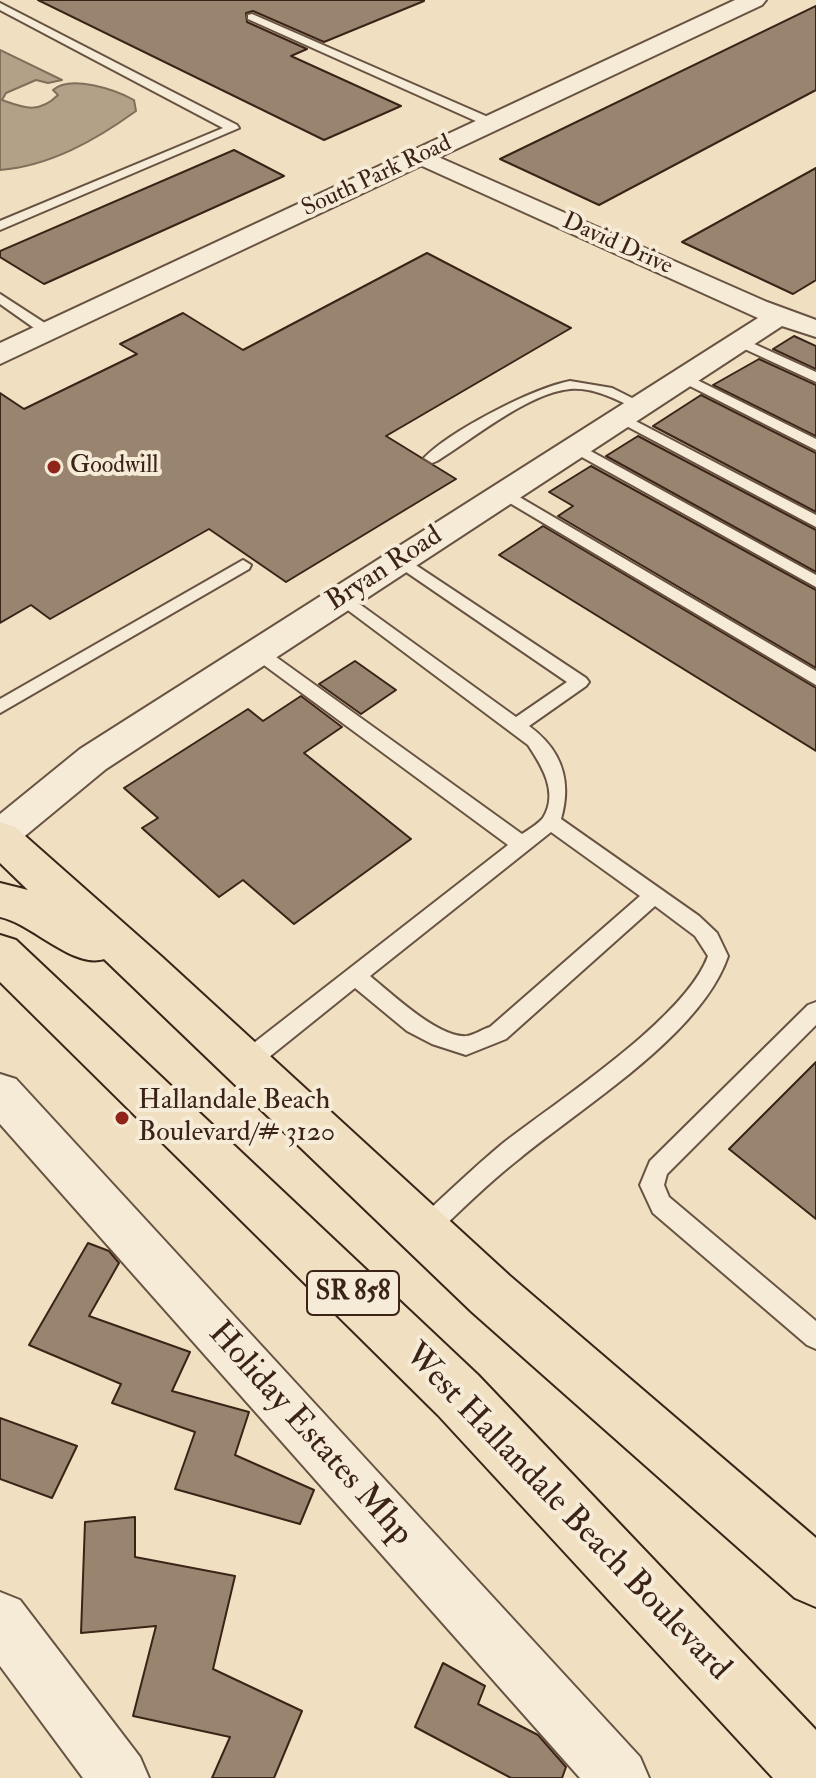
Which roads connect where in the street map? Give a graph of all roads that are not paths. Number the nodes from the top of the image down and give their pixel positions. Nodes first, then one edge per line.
1 (754, 0) edge
2 (0, 6) edge
3 (252, 17) dead end
4 (491, 123) junction
5 (420, 156) junction
6 (0, 226) edge
7 (0, 298) edge
8 (779, 316) junction
9 (816, 329) edge
10 (49, 332) junction
11 (741, 342) junction
12 (0, 355) edge
13 (685, 378) junction
14 (816, 378) edge
15 (631, 412) junction
16 (816, 445) edge
17 (576, 448) junction
18 (432, 458) dead end
19 (504, 493) junction
20 (816, 522) edge
21 (399, 559) junction
22 (243, 565) dead end
23 (816, 582) edge
24 (341, 599) junction
25 (259, 653) junction
26 (816, 679) edge
27 (0, 707) edge
28 (518, 725) junction
29 (551, 822) junction
30 (0, 836) edge
31 (522, 845) junction
32 (654, 895) junction
33 (0, 900) edge
34 (0, 953) edge
35 (146, 970) junction
36 (356, 977) junction
37 (816, 1011) edge
38 (245, 1063) junction
39 (0, 1093) edge
40 (424, 1230) junction
41 (816, 1337) edge
42 (816, 1577) edge
43 (0, 1620) edge
44 (816, 1777) edge
45 (119, 1778) edge
46 (619, 1778) edge

1 - 4 street, South Park Road
2 - 6 lane
3 - 4 lane
4 - 5 street, South Park Road
5 - 8 street, David Drive
5 - 10 street, South Park Road
7 - 10 lane
8 - 9 street, David Drive
8 - 11 street, Bryan Road
10 - 12 street, South Park Road
11 - 13 street, Bryan Road
11 - 14 lane
13 - 15 street, Bryan Road
13 - 16 lane
15 - 17 street, Bryan Road
15 - 18 lane
15 - 20 lane
17 - 19 street, Bryan Road
17 - 23 lane
19 - 21 street, Bryan Road
19 - 26 lane
21 - 24 street, Bryan Road
21 - 28 lane
22 - 27 lane
24 - 25 street, Bryan Road
24 - 28 lane
25 - 30 street, Bryan Road
25 - 31 lane
28 - 29 lane
29 - 31 lane
29 - 32 lane
30 - 35 main road
31 - 36 lane
32 - 36 lane
32 - 40 lane
33 - 35 main road
34 - 44 main road, West Hallandale Beach Boulevard / SR 858
35 - 38 main road
36 - 38 lane
37 - 41 lane
38 - 40 main road
39 - 46 street, Holiday Estates Mhp
40 - 42 main road
43 - 45 street

